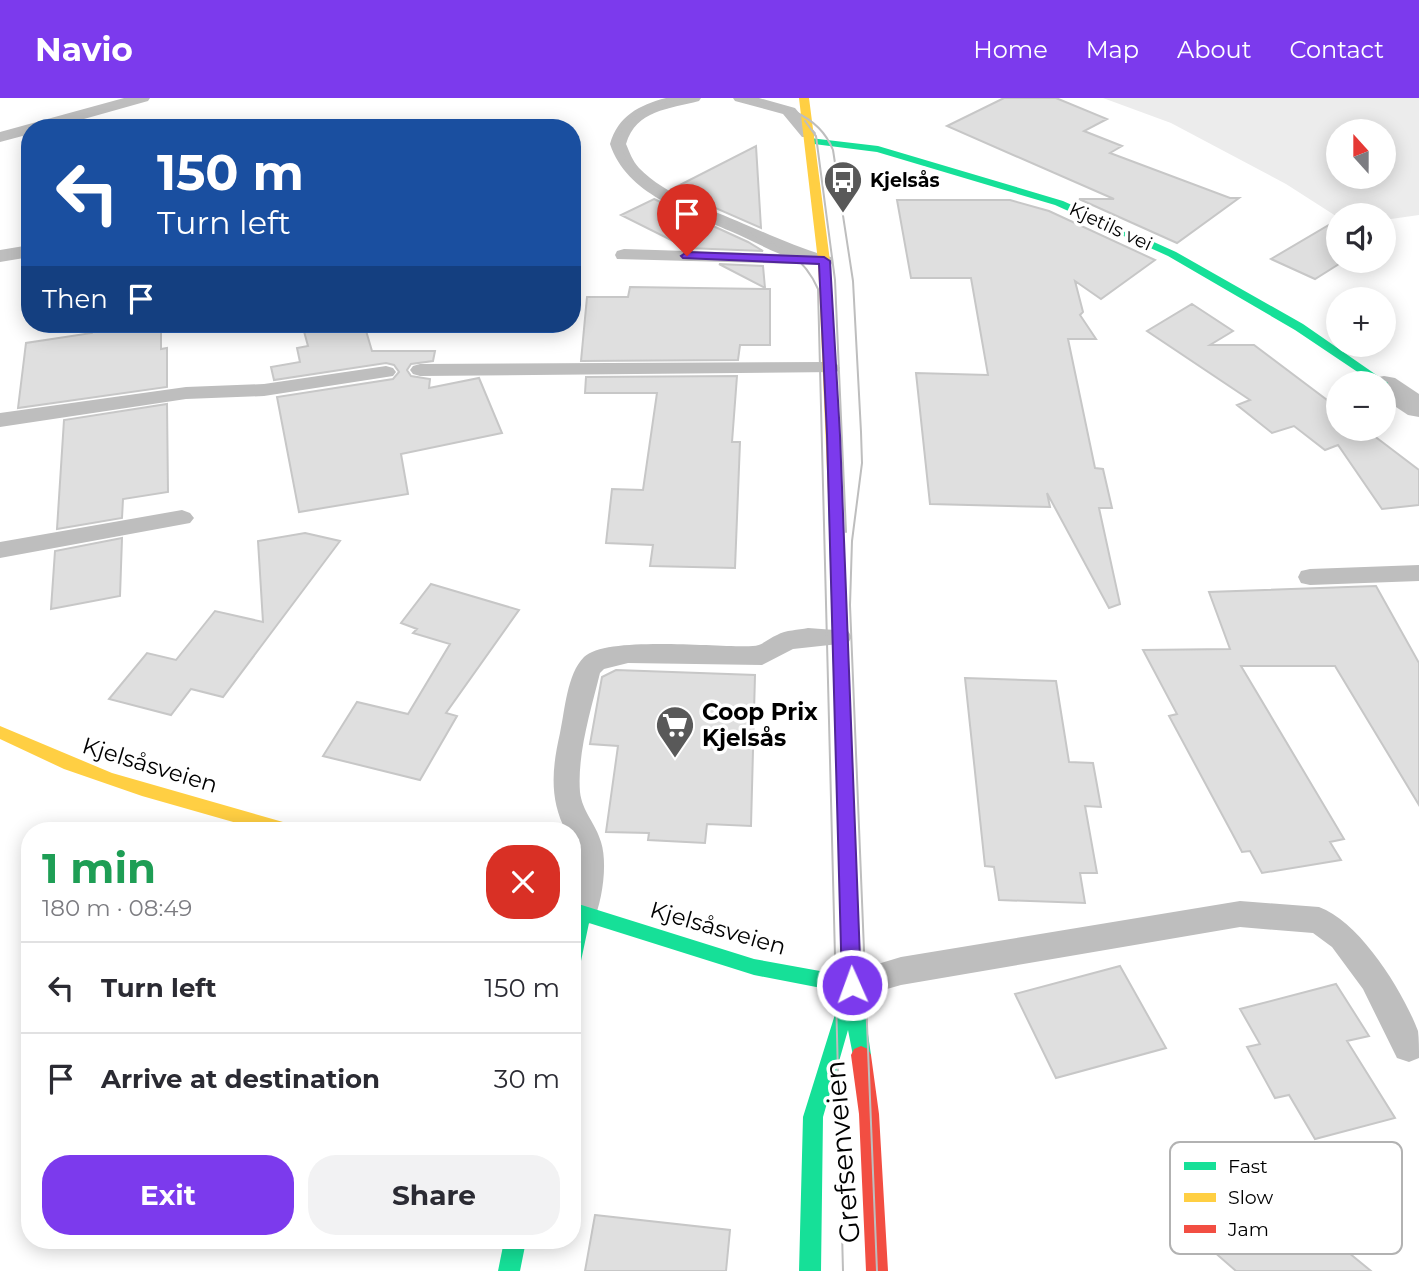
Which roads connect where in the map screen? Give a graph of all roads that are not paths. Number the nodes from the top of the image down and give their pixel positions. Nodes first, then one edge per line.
1 (142, 98) edge
2 (693, 98) edge
3 (741, 98) edge
4 (804, 98) edge
5 (66, 119) edge
6 (21, 131) edge
7 (0, 137) edge
8 (809, 137) junction
9 (21, 252) edge
10 (0, 256) edge
11 (624, 256) dead end
12 (824, 261) junction
13 (830, 368) junction
14 (420, 370) dead end
15 (1364, 371) edge
16 (386, 372) dead end
17 (1396, 393) edge
18 (1419, 408) edge
19 (0, 420) edge
20 (182, 519) dead end
21 (0, 550) edge
22 (1419, 573) edge
23 (1310, 577) dead end
24 (839, 637) junction
25 (0, 732) edge
26 (259, 822) edge
27 (576, 822) edge
28 (581, 831) edge
29 (581, 896) edge
30 (581, 913) edge
31 (852, 985) junction
32 (1409, 1046) dead end
33 (513, 1249) edge
34 (509, 1271) edge
35 (810, 1271) edge
36 (877, 1271) edge

1 - 5 lane
2 - 12 lane
3 - 8 lane
4 - 8 street
6 - 7 lane
8 - 12 street
8 - 15 street, Kjetils vei
9 - 10 lane
11 - 12 lane
12 - 13 street
13 - 14 lane
13 - 24 street
16 - 19 lane
17 - 18 street, Kjetils vei
20 - 21 lane
22 - 23 lane
24 - 27 lane
24 - 31 street
25 - 26 street, Kjelsåsveien
28 - 29 lane
30 - 31 street, Kjelsåsveien
31 - 32 lane
31 - 35 street, Grefsenveien
31 - 36 street, Grefsenveien
33 - 34 street

